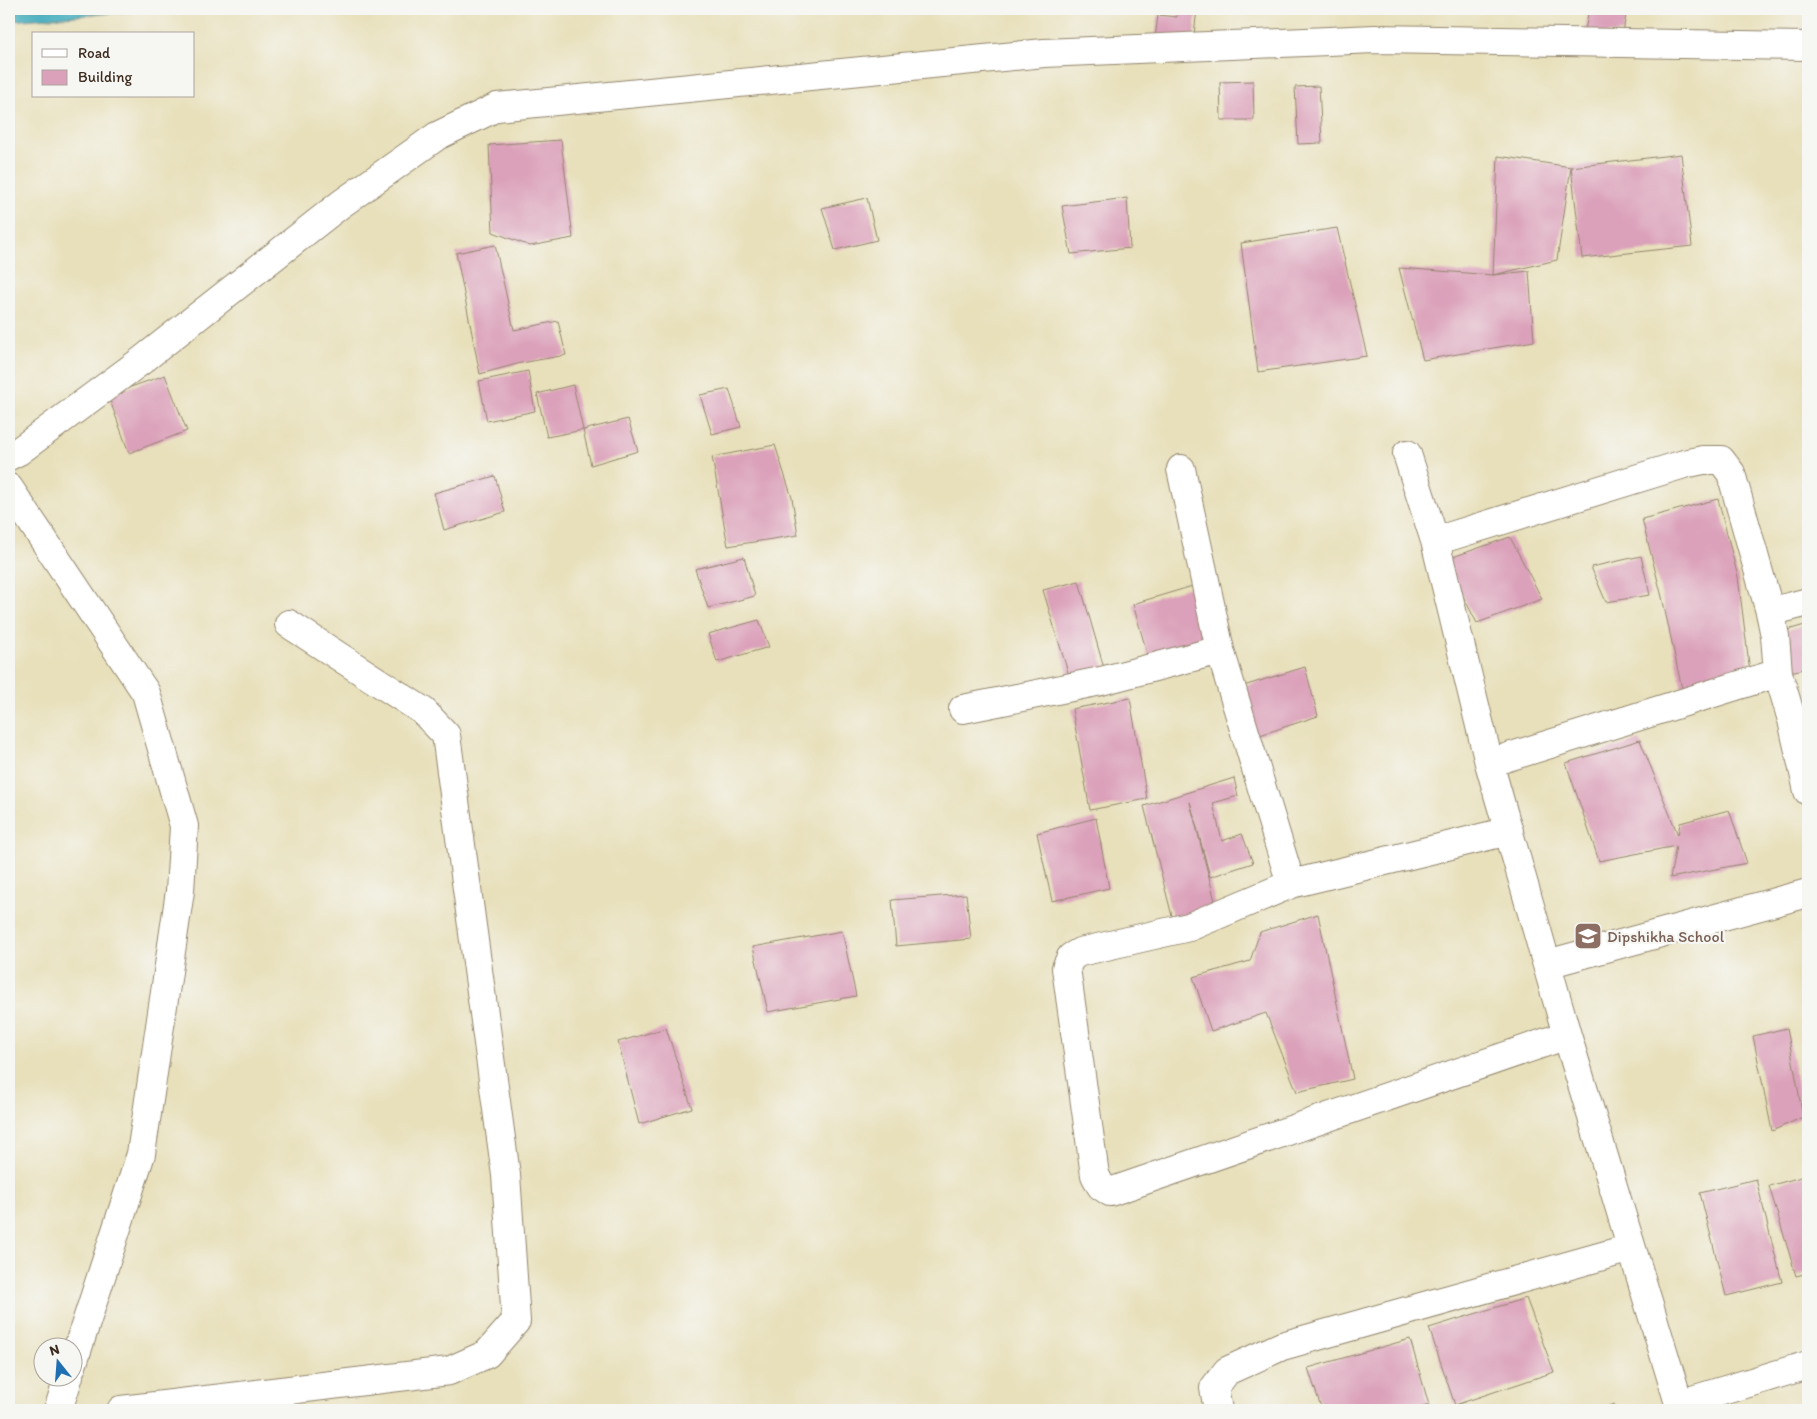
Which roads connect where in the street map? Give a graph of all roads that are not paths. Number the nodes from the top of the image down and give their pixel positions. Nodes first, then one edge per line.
1 (1808, 46) edge
2 (1408, 454) dead end
3 (9, 456) edge
4 (1181, 469) dead end
5 (9, 488) edge
6 (1435, 541) junction
7 (1808, 602) edge
8 (1770, 612) junction
9 (289, 624) dead end
10 (1220, 650) junction
11 (1778, 673) junction
12 (964, 708) dead end
13 (1490, 762) junction
14 (1808, 791) edge
15 (1510, 831) junction
16 (1291, 884) junction
17 (1808, 893) edge
18 (1547, 964) junction
19 (1567, 1035) junction
20 (1631, 1248) junction
21 (82, 1336) edge
22 (1808, 1366) edge
23 (66, 1386) edge
24 (1680, 1407) edge
25 (58, 1410) edge
26 (121, 1410) edge
27 (1218, 1410) edge

1 - 3 street
2 - 6 street
4 - 10 street
5 - 21 street
6 - 8 street
6 - 13 street
7 - 8 street
8 - 11 street
9 - 26 street
10 - 12 street
10 - 16 street
11 - 13 street
11 - 14 street
13 - 15 street
15 - 16 street
15 - 18 street
16 - 19 street
17 - 18 street
18 - 19 street
19 - 20 street
20 - 24 street
20 - 27 street
22 - 24 street
23 - 25 street

